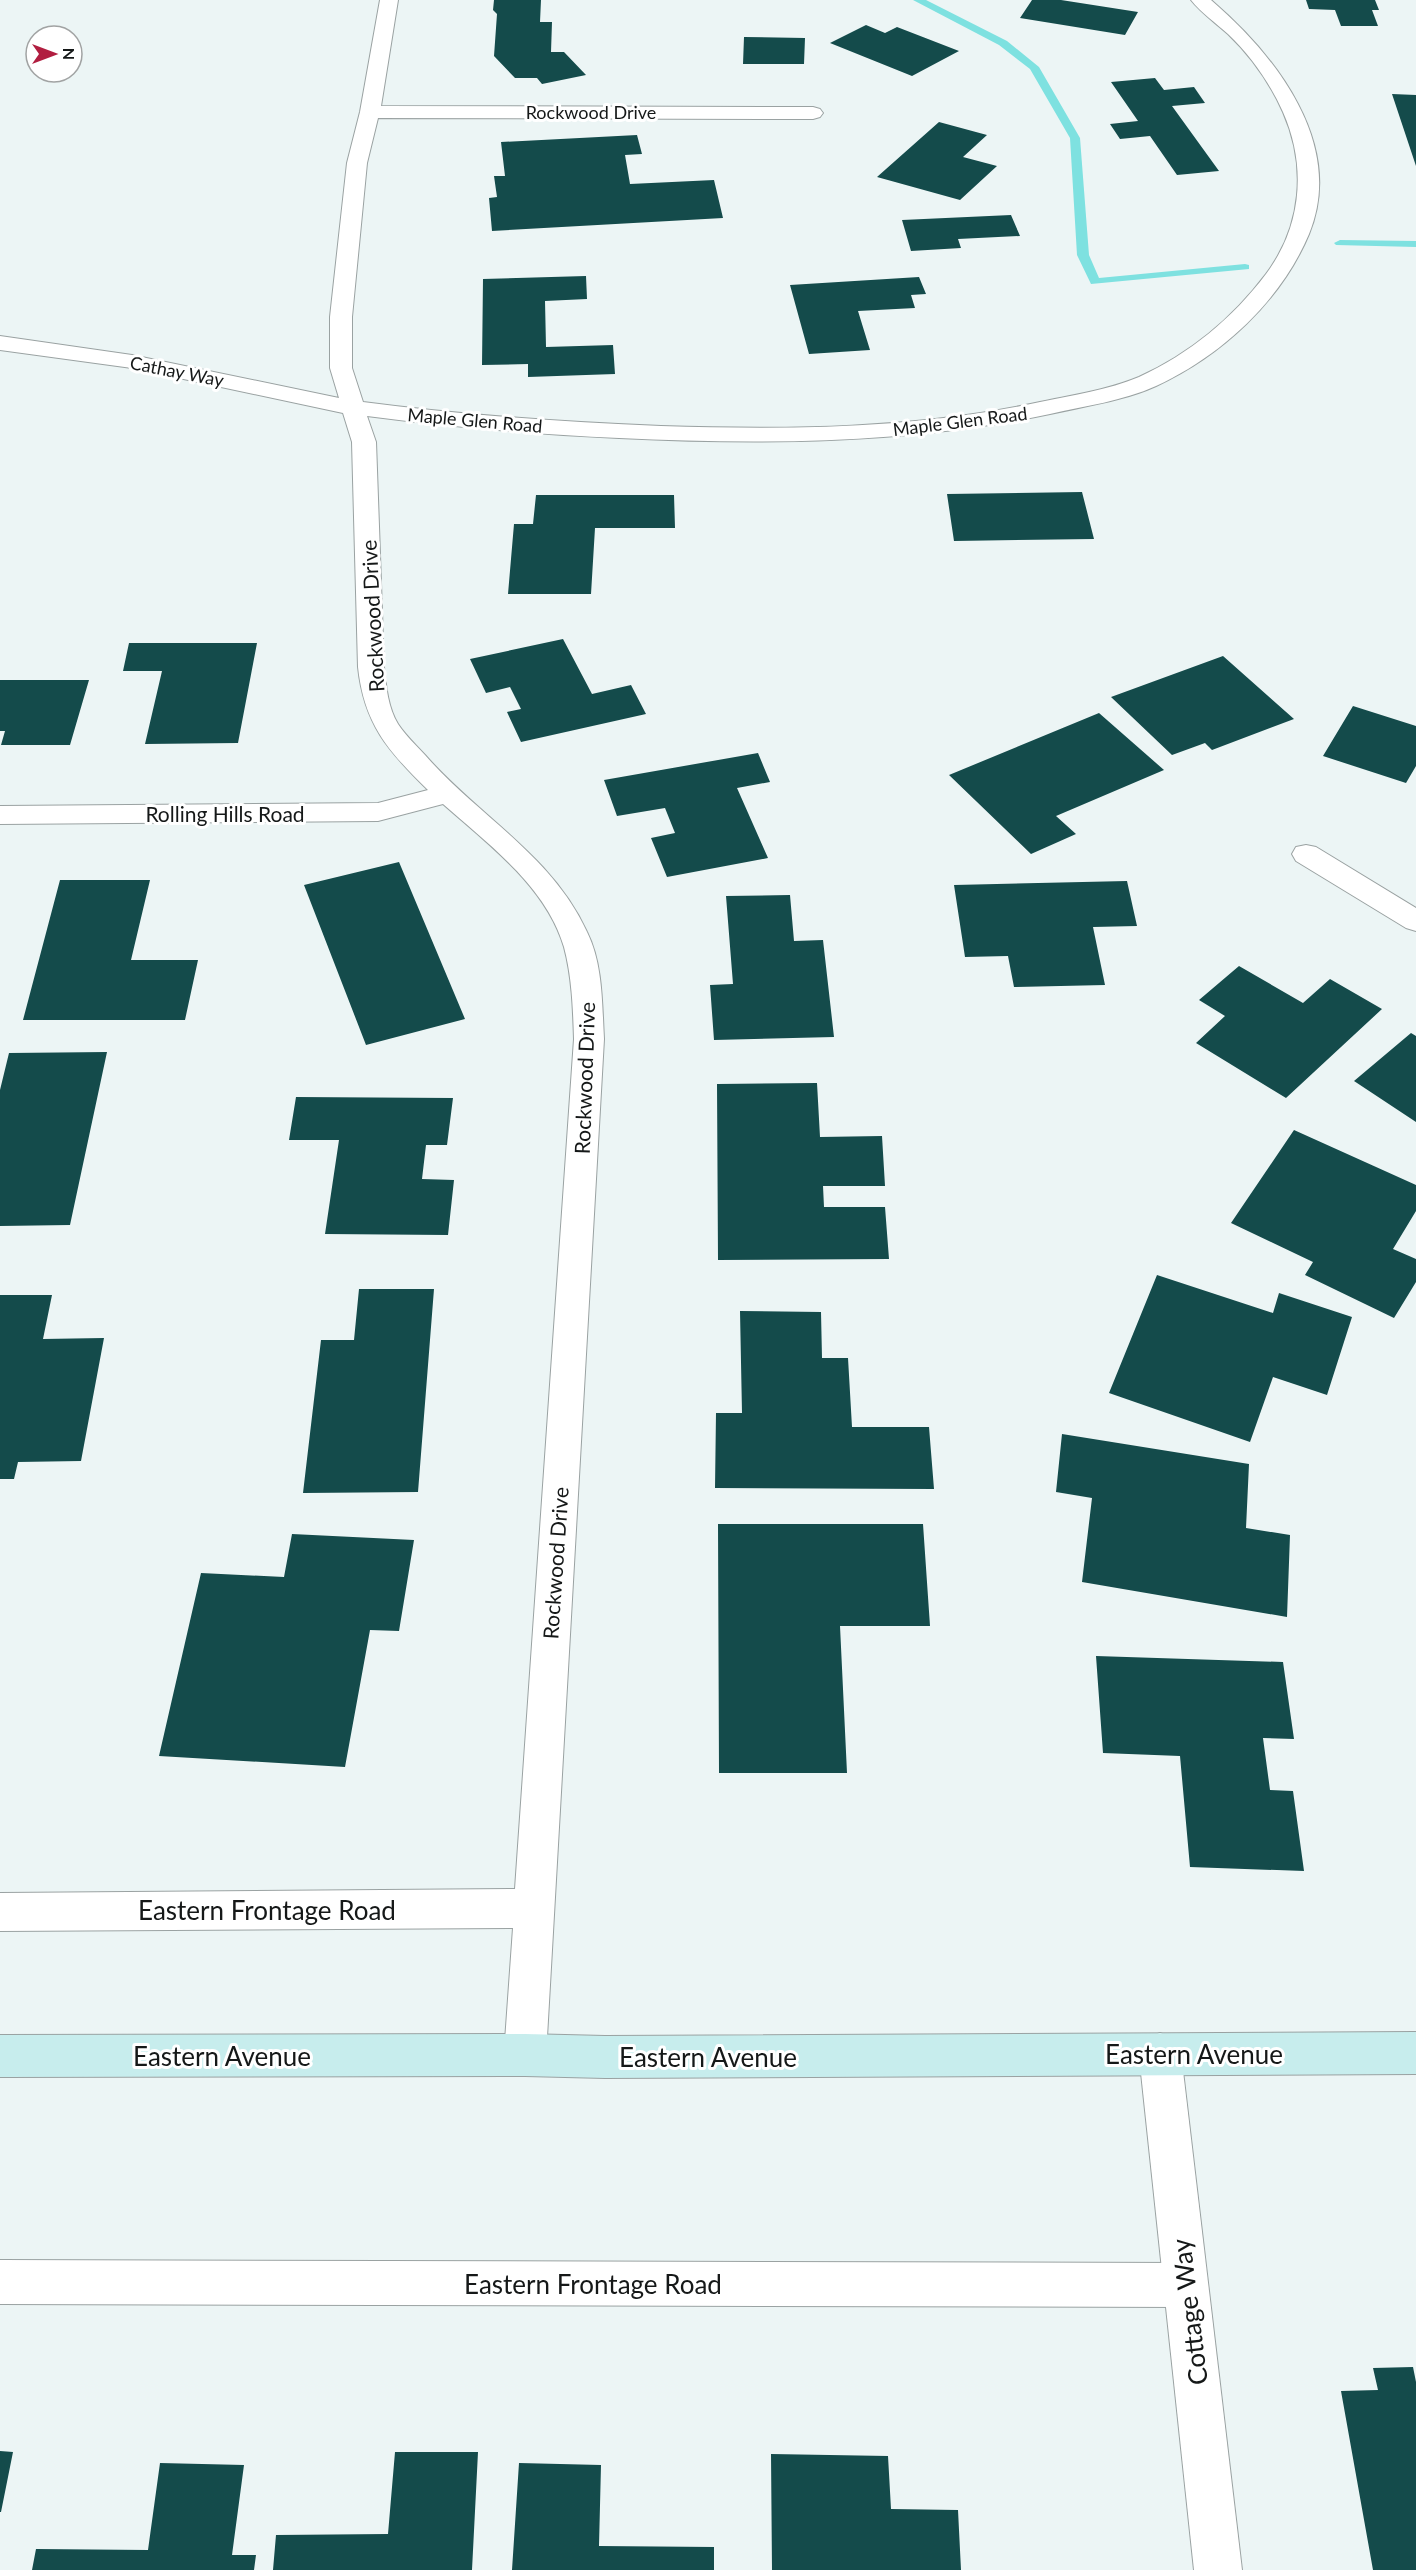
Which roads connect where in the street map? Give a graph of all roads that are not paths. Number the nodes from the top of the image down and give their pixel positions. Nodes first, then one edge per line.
1 (389, 0) edge
2 (1200, 0) edge
3 (370, 112) junction
4 (813, 113) dead end
5 (0, 344) edge
6 (352, 407) junction
7 (448, 794) junction
8 (0, 815) edge
9 (1306, 854) dead end
10 (1416, 921) edge
11 (534, 1908) junction
12 (0, 1912) edge
13 (1416, 2053) edge
14 (1160, 2054) junction
15 (525, 2055) junction
16 (0, 2056) edge
17 (0, 2282) edge
18 (1186, 2285) junction
19 (1218, 2570) edge

1 - 3 street, Rockwood Drive
2 - 6 street, Maple Glen Road
3 - 4 street, Rockwood Drive
3 - 6 street, Rockwood Drive
5 - 6 street, Cathay Way
6 - 7 street, Rockwood Drive
7 - 8 street, Rolling Hills Road
7 - 11 street, Rockwood Drive
9 - 10 street
11 - 12 street, Eastern Frontage Road
11 - 15 street, Rockwood Drive
13 - 14 main road, Eastern Avenue
14 - 15 main road, Eastern Avenue
14 - 18 street, Cottage Way
15 - 16 main road, Eastern Avenue
17 - 18 street, Eastern Frontage Road
18 - 19 street, Cottage Way

